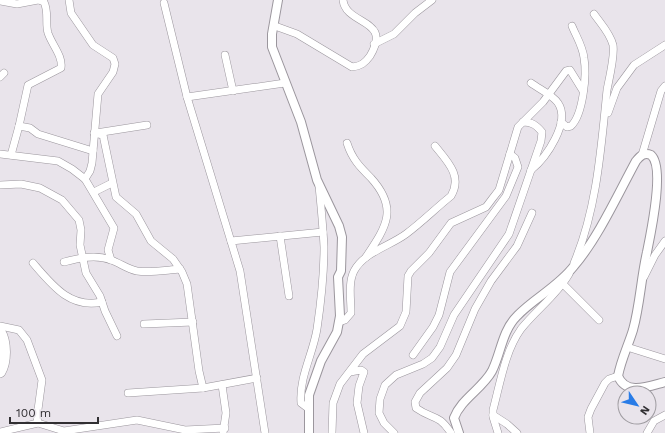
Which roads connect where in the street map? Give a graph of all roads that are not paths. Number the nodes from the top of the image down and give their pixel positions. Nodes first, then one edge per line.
1 (39, 0) edge
2 (69, 0) edge
3 (278, 0) edge
4 (342, 0) edge
5 (432, 0) edge
6 (0, 1) edge
7 (164, 3) dead end
8 (594, 14) dead end
9 (275, 26) junction
10 (572, 26) dead end
11 (374, 44) junction
12 (665, 45) edge
13 (225, 55) dead end
14 (285, 83) junction
15 (531, 83) dead end
16 (665, 86) edge
17 (233, 91) junction
18 (583, 91) junction
19 (548, 95) junction
20 (187, 97) junction
21 (605, 121) junction
22 (523, 122) junction
23 (561, 122) junction
24 (147, 125) dead end
25 (19, 126) junction
26 (94, 133) junction
27 (347, 143) dead end
28 (435, 146) dead end
29 (93, 151) junction
30 (0, 154) edge
31 (510, 154) junction
32 (10, 155) junction
33 (642, 155) junction
34 (530, 170) junction
35 (84, 179) junction
36 (112, 183) junction
37 (0, 185) edge
38 (319, 186) junction
39 (94, 192) junction
40 (532, 213) dead end
41 (512, 225) junction
42 (323, 232) junction
43 (280, 236) junction
44 (231, 241) junction
45 (665, 242) edge
46 (514, 250) junction
47 (83, 257) junction
48 (366, 257) junction
49 (111, 260) junction
50 (64, 262) dead end
51 (33, 263) dead end
52 (180, 269) junction
53 (572, 269) junction
54 (643, 279) junction
55 (563, 284) junction
56 (289, 296) dead end
57 (102, 302) junction
58 (599, 320) dead end
59 (193, 322) junction
60 (339, 322) junction
61 (144, 324) dead end
62 (0, 326) edge
63 (0, 332) edge
64 (117, 336) dead end
65 (627, 347) junction
66 (413, 355) dead end
67 (665, 359) edge
68 (0, 372) edge
69 (350, 372) junction
70 (618, 376) junction
71 (257, 378) junction
72 (665, 382) edge
73 (222, 385) junction
74 (203, 388) junction
75 (128, 393) dead end
76 (309, 409) junction
77 (493, 414) junction
78 (665, 415) edge
79 (38, 423) junction
80 (224, 430) edge
81 (172, 431) edge
82 (0, 432) edge
83 (265, 433) edge
84 (309, 433) edge
85 (332, 433) edge
86 (364, 433) edge
87 (394, 433) edge
88 (451, 433) edge
89 (459, 433) edge
90 (498, 433) edge
91 (516, 433) edge
92 (590, 433) edge
93 (647, 433) edge

1 - 6 street
1 - 25 street
2 - 26 street
3 - 9 street
4 - 11 street
5 - 11 street
7 - 20 street
8 - 21 street
9 - 11 street
9 - 14 street
10 - 18 street
12 - 21 street
13 - 17 street
14 - 17 street
14 - 38 street
15 - 19 street
16 - 33 street
17 - 20 street
18 - 19 street
18 - 23 street
19 - 22 street
19 - 23 street
20 - 44 street
21 - 53 street
22 - 31 street
22 - 34 street
23 - 34 street
24 - 26 street
25 - 29 street
25 - 32 street
26 - 29 street
26 - 36 street
27 - 48 street
28 - 48 street
29 - 35 street
30 - 32 street
31 - 66 street
31 - 69 street
32 - 35 street
33 - 53 street
33 - 54 street
34 - 41 street
35 - 39 street
36 - 39 street
36 - 52 street
37 - 47 street
38 - 42 street
38 - 60 street
39 - 49 street
40 - 46 street
41 - 46 street
41 - 87 street
42 - 43 street
42 - 76 street
43 - 44 street
43 - 56 street
44 - 71 street
45 - 54 street
46 - 88 street
47 - 49 street
47 - 50 street
47 - 57 street
48 - 60 street
49 - 52 street
51 - 57 street
52 - 59 street
53 - 55 street
53 - 89 street
54 - 65 street
55 - 58 street
55 - 77 street
57 - 64 street
59 - 61 street
59 - 74 street
60 - 76 street
62 - 79 street
63 - 68 main road
65 - 67 street
65 - 70 street
69 - 85 street
69 - 86 street
70 - 72 street
70 - 92 street
71 - 73 street
71 - 83 street
73 - 74 street
73 - 80 street
74 - 75 street
76 - 84 street
77 - 90 street
77 - 91 street
78 - 93 street
79 - 81 street
79 - 82 street
80 - 81 street

